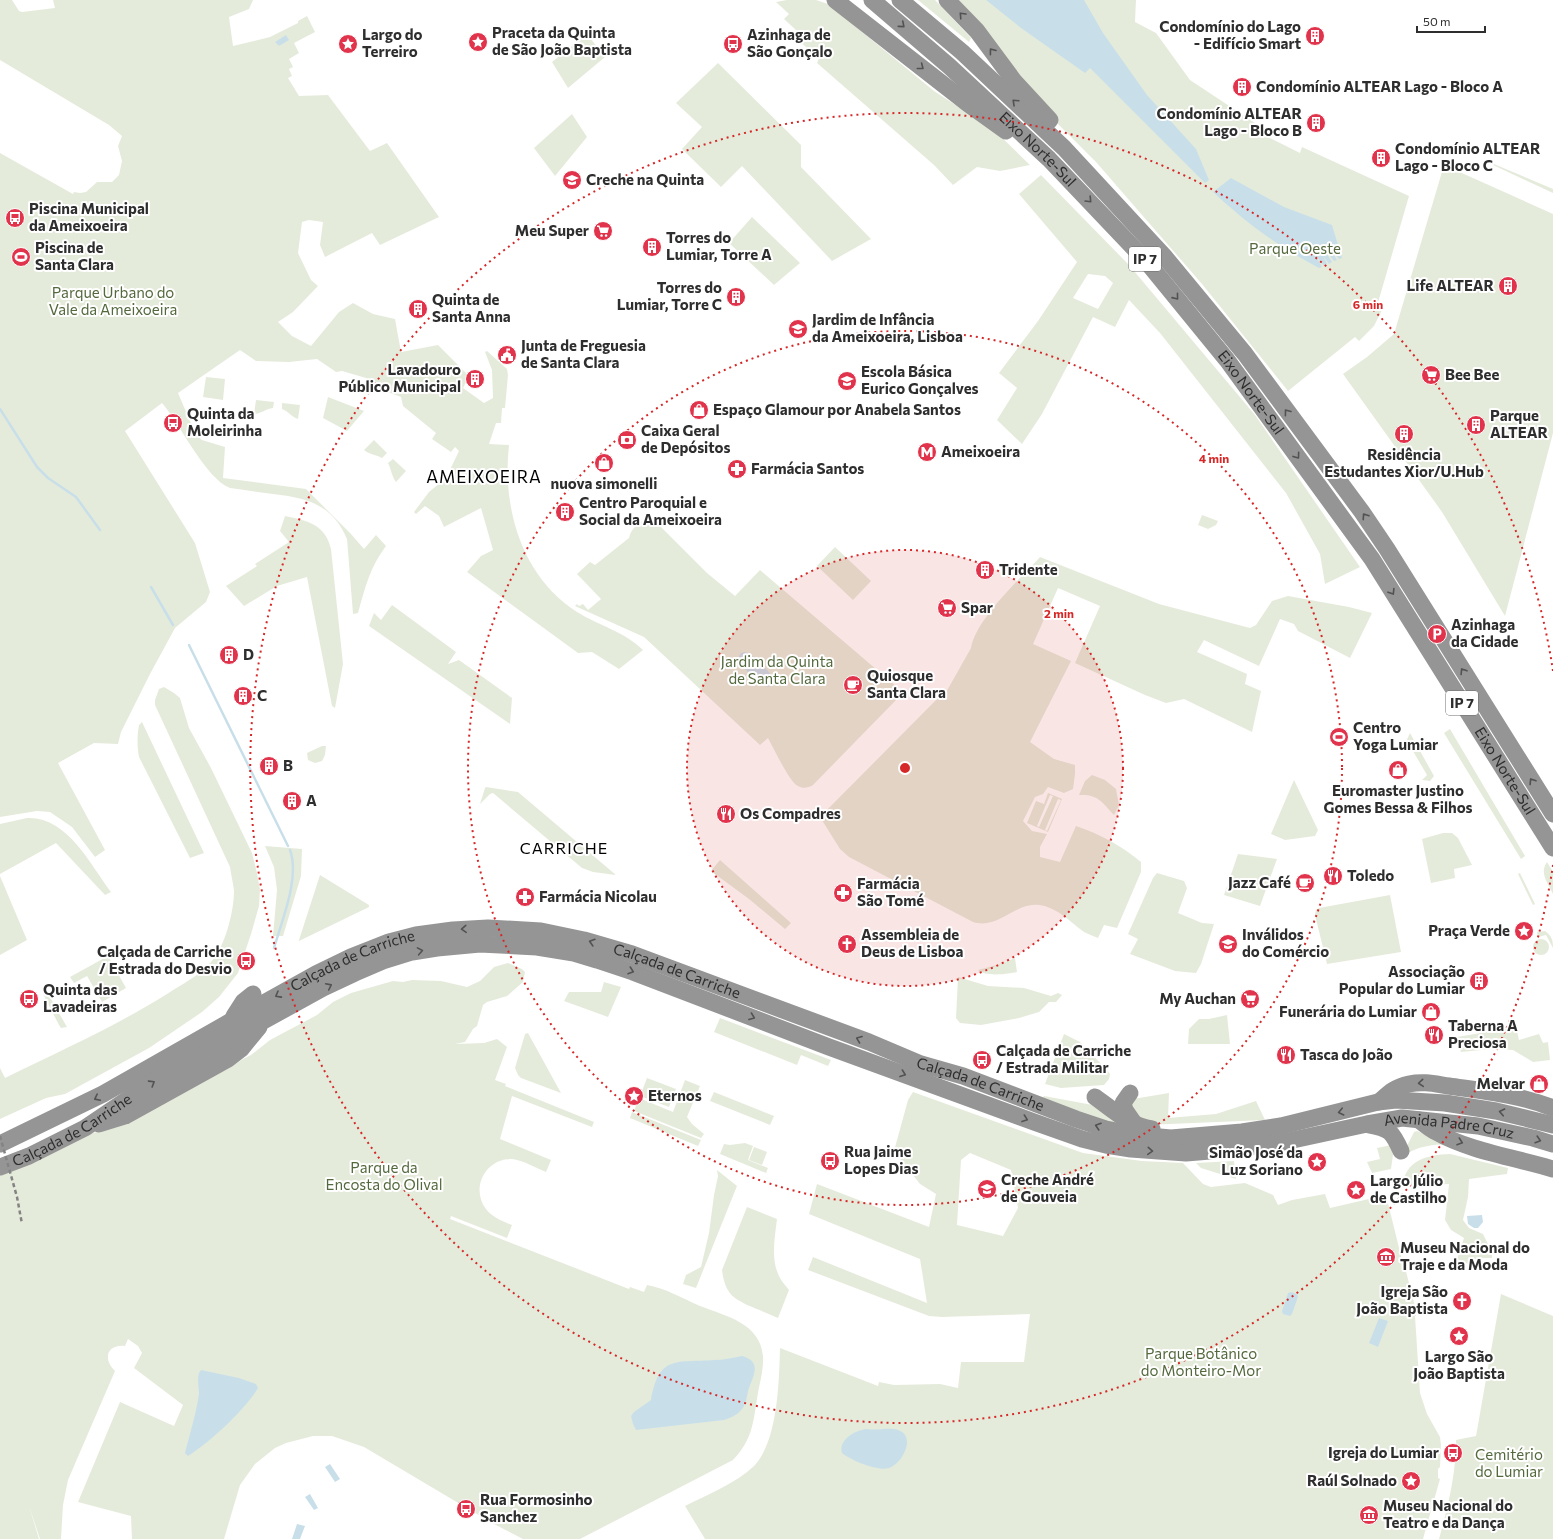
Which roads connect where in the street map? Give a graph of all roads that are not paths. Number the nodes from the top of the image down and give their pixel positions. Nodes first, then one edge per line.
1 (834, 0) edge
2 (872, 0) edge
3 (900, 0) edge
4 (947, 0) edge
5 (1064, 148) junction
6 (1057, 168) junction
7 (1553, 814) edge
8 (1553, 848) edge
9 (253, 994) dead end
10 (270, 1017) junction
11 (233, 1020) junction
12 (200, 1029) dead end
13 (228, 1041) junction
14 (866, 1060) junction
15 (921, 1064) junction
16 (210, 1069) junction
17 (143, 1072) junction
18 (1130, 1093) dead end
19 (1095, 1097) dead end
20 (1378, 1102) junction
21 (1553, 1108) edge
22 (1417, 1119) junction
23 (1134, 1123) junction
24 (1367, 1124) junction
25 (1553, 1125) edge
26 (85, 1128) junction
27 (1343, 1129) joint
28 (1206, 1134) junction
29 (0, 1144) edge
30 (1553, 1144) edge
31 (1401, 1151) dead end
32 (0, 1167) edge
33 (1553, 1169) edge

1 -> 6 highway
2 -> 6 highway, Eixo Norte-Sul / IP 7
5 -> 3 highway, Eixo Norte-Sul / IP 7
5 -> 4 highway
7 -> 5 highway, Eixo Norte-Sul / IP 7
6 -> 8 highway, Eixo Norte-Sul / IP 7
9 - 11 highway
10 - 13 highway, Calçada de Carriche
10 -> 14 highway, Calçada de Carriche
10 - 16 highway
11 - 13 highway
15 -> 11 highway, Calçada de Carriche
11 - 17 highway, Calçada de Carriche
12 - 17 highway
13 - 16 highway
26 -> 13 highway, Calçada de Carriche
14 - 15 highway
14 -> 27 highway, Calçada de Carriche
28 -> 15 highway, Calçada de Carriche
16 - 26 highway
17 -> 29 highway, Calçada de Carriche
18 - 23 highway
19 - 23 highway
21 -> 20 highway
25 -> 20 highway, Avenida Padre Cruz
20 -> 28 highway, Calçada de Carriche
22 - 24 highway, Avenida Padre Cruz
22 -> 30 highway, Avenida Padre Cruz
22 -> 33 highway
23 - 28 highway
24 - 27 highway, Avenida Padre Cruz
24 - 31 highway
26 - 32 highway, Calçada de Carriche

